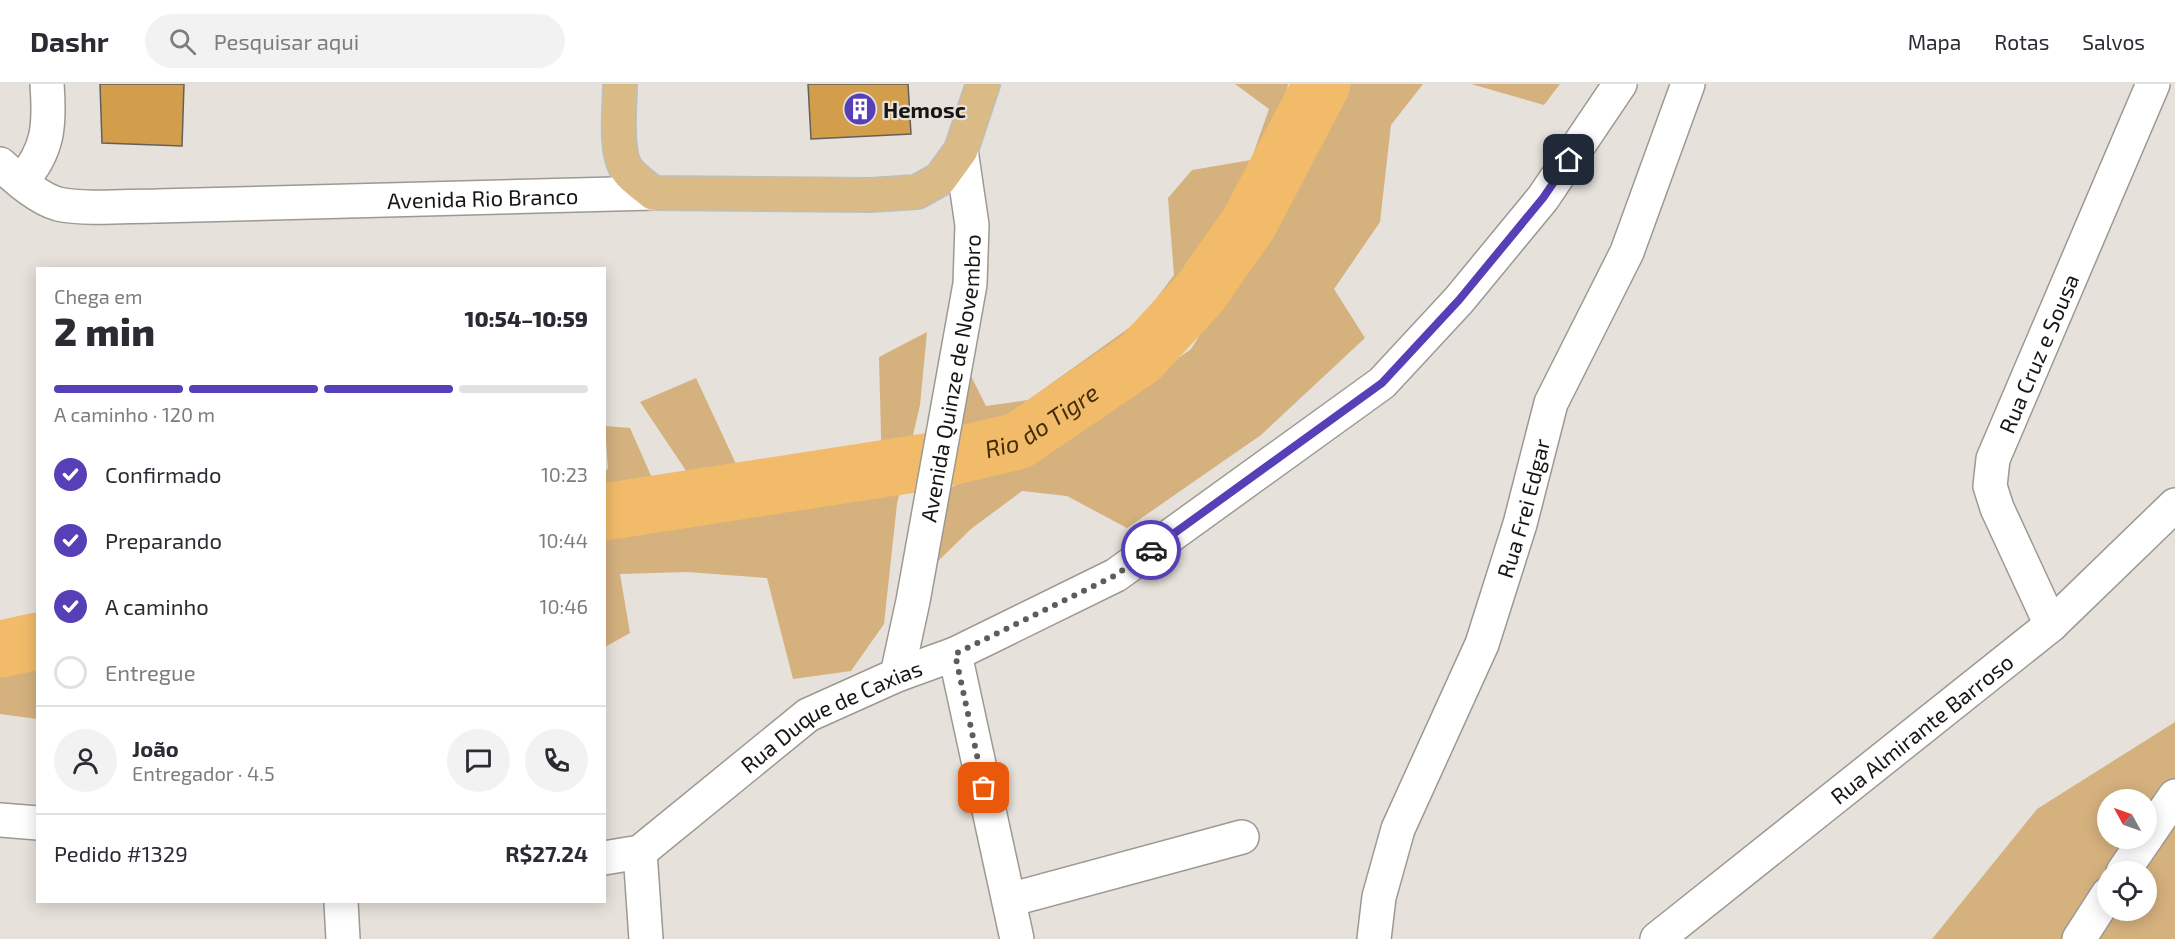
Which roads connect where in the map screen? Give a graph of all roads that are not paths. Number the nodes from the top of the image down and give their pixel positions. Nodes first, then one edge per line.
1 (47, 84) edge
2 (620, 84) edge
3 (983, 84) edge
4 (1620, 84) edge
5 (1688, 84) edge
6 (2153, 84) edge
7 (2175, 93) edge
8 (961, 150) junction
9 (11, 173) edge
10 (653, 193) junction
11 (2175, 505) edge
12 (2051, 625) junction
13 (955, 654) junction
14 (897, 675) junction
15 (2175, 796) edge
16 (0, 820) edge
17 (2157, 822) edge
18 (36, 823) edge
19 (1242, 837) dead end
20 (640, 852) junction
21 (606, 858) edge
22 (1009, 900) junction
23 (341, 903) edge
24 (2097, 911) edge
25 (343, 939) edge
26 (646, 939) edge
27 (1017, 939) edge
28 (1374, 939) edge
29 (1657, 939) edge
30 (2079, 939) edge

1 - 9 street
2 - 10 main road
3 - 8 main road, Avenida Quinze de Novembro
4 - 13 street, Rua Duque de Caxias
5 - 28 street, Rua Frei Edgar
6 - 7 street
6 - 12 street, Rua Cruz e Sousa
8 - 10 main road, Avenida Rio Branco
8 - 14 street, Avenida Quinze de Novembro
9 - 10 street, Avenida Rio Branco
11 - 12 street, Rua Almirante Barroso
12 - 29 street, Rua Almirante Barroso
13 - 14 street, Rua Duque de Caxias
13 - 22 street
14 - 20 street, Rua Duque de Caxias
15 - 17 street
16 - 18 street
19 - 22 street
20 - 21 street, Rua Duque de Caxias
20 - 26 street
22 - 27 street
23 - 25 street
24 - 30 street

